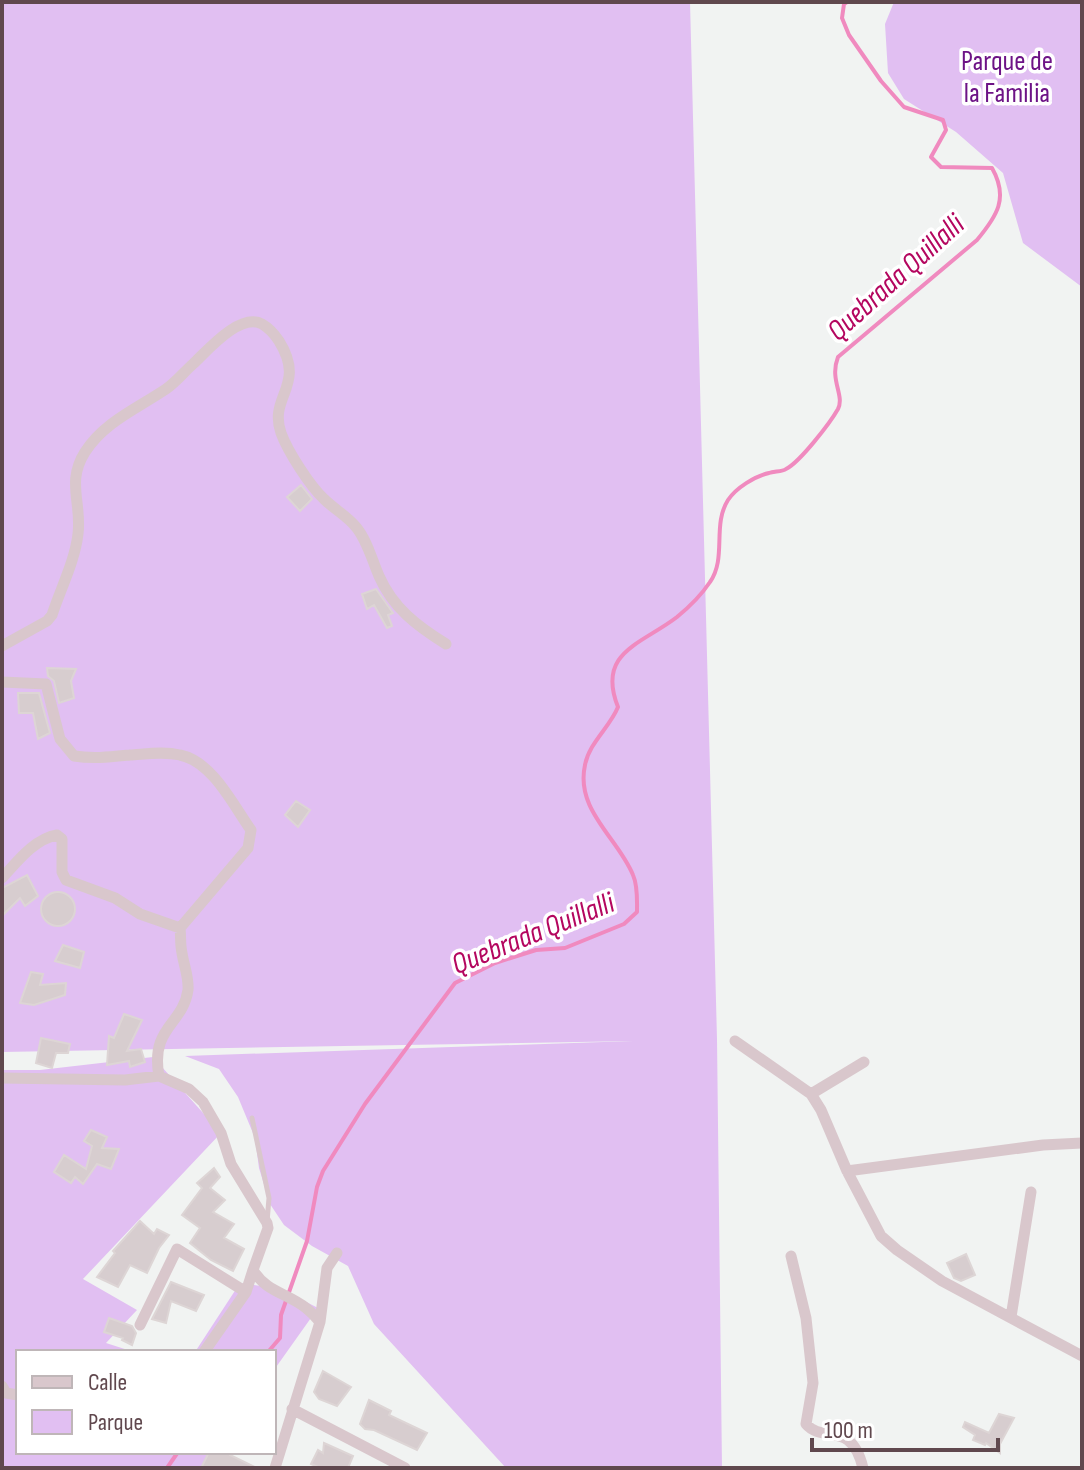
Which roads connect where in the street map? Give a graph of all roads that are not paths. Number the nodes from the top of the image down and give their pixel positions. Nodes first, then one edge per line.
1 (446, 644) dead end
2 (2, 646) edge
3 (2, 682) edge
4 (2, 878) edge
5 (180, 928) junction
6 (735, 1041) dead end
7 (864, 1062) dead end
8 (159, 1076) junction
9 (2, 1078) edge
10 (811, 1094) junction
11 (252, 1118) dead end
12 (1082, 1143) edge
13 (847, 1171) junction
14 (1031, 1192) dead end
15 (267, 1223) junction
16 (337, 1253) dead end
17 (791, 1256) dead end
18 (253, 1270) junction
19 (246, 1292) junction
20 (1011, 1317) junction
21 (320, 1322) junction
22 (140, 1325) dead end
23 (205, 1350) edge
24 (1082, 1356) edge
25 (292, 1409) junction
26 (389, 1464) edge
27 (275, 1468) edge
28 (405, 1468) edge
29 (863, 1468) edge

1 - 2 street
3 - 5 street
4 - 5 street
5 - 8 street
6 - 10 street
7 - 10 street
8 - 9 street
8 - 15 street
10 - 13 street
11 - 15 lane
12 - 13 street
13 - 20 street
14 - 20 street
15 - 18 street
16 - 21 street
17 - 29 street
18 - 19 street
18 - 21 street
19 - 22 street
19 - 23 street
20 - 24 street
21 - 25 street
25 - 26 street
25 - 27 street
26 - 28 street

